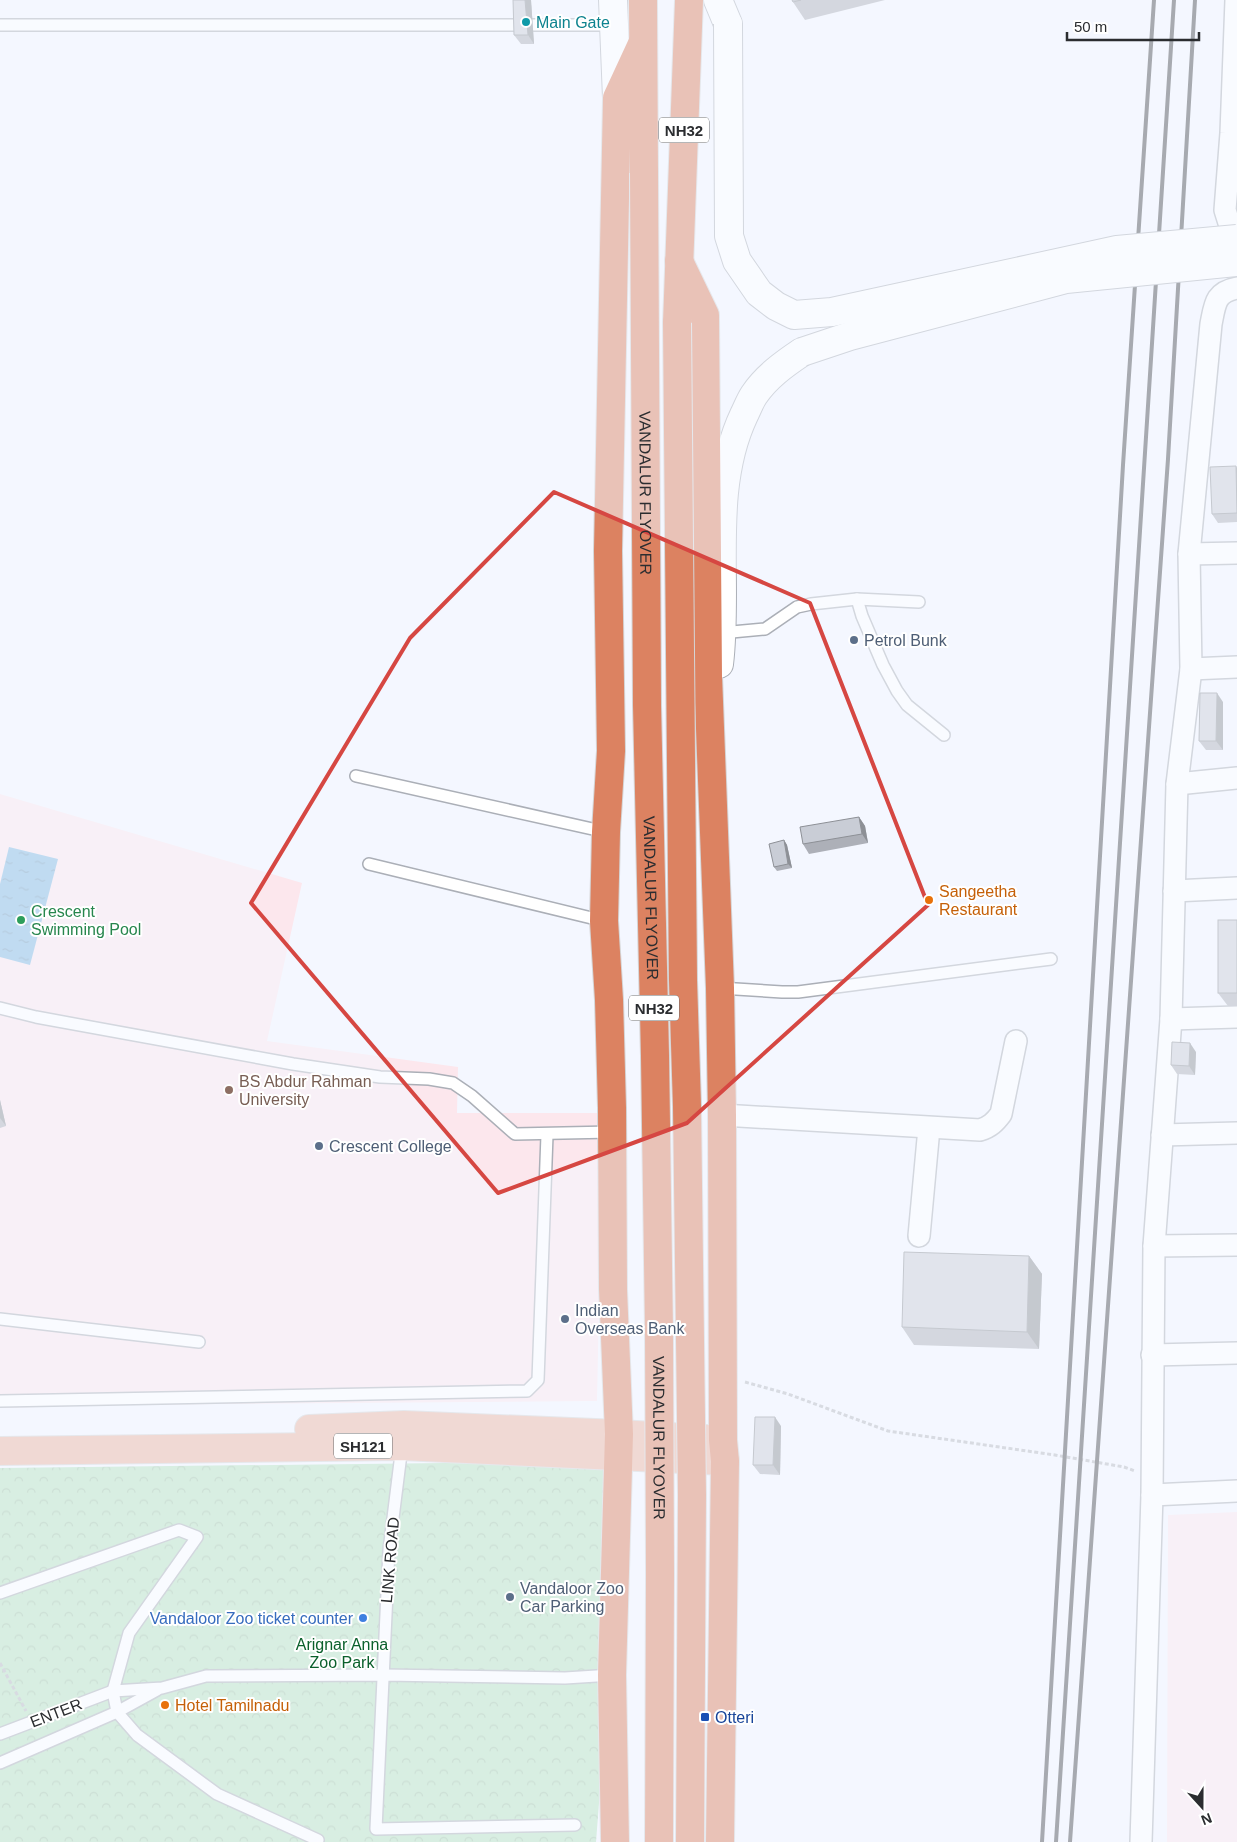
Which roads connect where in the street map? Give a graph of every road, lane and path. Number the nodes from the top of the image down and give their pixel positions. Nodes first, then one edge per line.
1 (643, 0) edge
2 (689, 0) edge
3 (1236, 0) edge
4 (613, 12) edge
5 (723, 12) edge
6 (0, 25) edge
7 (642, 44) junction
8 (617, 98) junction
9 (1234, 133) edge
10 (1235, 232) edge
11 (679, 261) junction
12 (1237, 262) edge
13 (1228, 292) edge
14 (1237, 553) edge
15 (1189, 554) junction
16 (857, 598) junction
17 (919, 602) dead end
18 (721, 633) junction
19 (1237, 666) edge
20 (1191, 669) junction
21 (710, 730) junction
22 (944, 735) dead end
23 (356, 776) dead end
24 (1237, 778) edge
25 (1177, 784) junction
26 (606, 832) junction
27 (369, 864) dead end
28 (1237, 888) edge
29 (1174, 891) junction
30 (604, 921) junction
31 (1050, 959) dead end
32 (720, 988) junction
33 (0, 1008) edge
34 (1237, 1017) edge
35 (1171, 1019) junction
36 (1016, 1042) dead end
37 (722, 1115) junction
38 (929, 1128) junction
39 (612, 1132) junction
40 (1237, 1133) edge
41 (547, 1135) junction
42 (1162, 1135) junction
43 (919, 1236) dead end
44 (1237, 1245) edge
45 (1154, 1246) junction
46 (0, 1319) edge
47 (199, 1342) dead end
48 (1237, 1352) edge
49 (1152, 1355) junction
50 (723, 1376) junction
51 (0, 1401) edge
52 (0, 1434) edge
53 (618, 1445) junction
54 (402, 1446) junction
55 (0, 1451) edge
56 (724, 1451) junction
57 (1152, 1489) junction
58 (1237, 1491) edge
59 (0, 1593) edge
60 (0, 1663) edge
61 (383, 1675) junction
62 (612, 1675) junction
63 (162, 1688) junction
64 (113, 1691) junction
65 (117, 1712) junction
66 (32, 1722) junction
67 (0, 1734) edge
68 (0, 1762) edge
69 (575, 1825) dead end
70 (318, 1840) dead end
71 (616, 1842) edge
72 (659, 1842) edge
73 (690, 1842) edge
74 (720, 1842) edge
75 (1141, 1842) edge

1 - 7 highway, NH32
2 - 11 highway, NH32
3 - 9 street
4 - 6 lane
4 - 8 street
5 - 10 street, bridge
7 - 8 highway
7 - 72 highway, VANDALUR FLYOVER / NH32, bridge
8 - 26 highway
9 - 10 street
10 - 13 street
11 - 21 highway
11 - 73 highway, VANDALUR FLYOVER / NH32, bridge
12 - 18 street, bridge
13 - 15 street
14 - 15 street
15 - 20 street
16 - 17 lane
16 - 18 lane
16 - 22 lane
18 - 21 street
19 - 20 street
20 - 25 street
21 - 32 highway
23 - 26 lane
24 - 25 street
25 - 29 street
26 - 30 highway
27 - 30 lane
28 - 29 street
29 - 35 street
30 - 39 highway
31 - 32 lane
32 - 37 highway
33 - 41 lane
34 - 35 street
35 - 42 street
36 - 38 street
37 - 38 street
37 - 50 highway
38 - 43 street
39 - 41 lane
39 - 53 highway
40 - 42 street
41 - 51 lane
42 - 45 street
44 - 45 street
45 - 49 street
46 - 47 lane
48 - 49 street
49 - 57 street
50 - 56 highway
50 - 57 path
52 - 53 main road, SH121
53 - 54 main road, SH121
53 - 56 main road, SH121
53 - 62 highway
54 - 55 main road, SH121
54 - 61 lane, LINK ROAD
56 - 74 highway
57 - 58 street
57 - 75 street
59 - 64 lane
60 - 66 path
61 - 62 lane
61 - 63 lane
61 - 69 lane, LINK ROAD
62 - 71 highway
63 - 64 lane, ENTER
63 - 65 lane
64 - 65 lane
64 - 66 lane, ENTER
65 - 68 lane
65 - 70 lane
66 - 67 lane, ENTER

